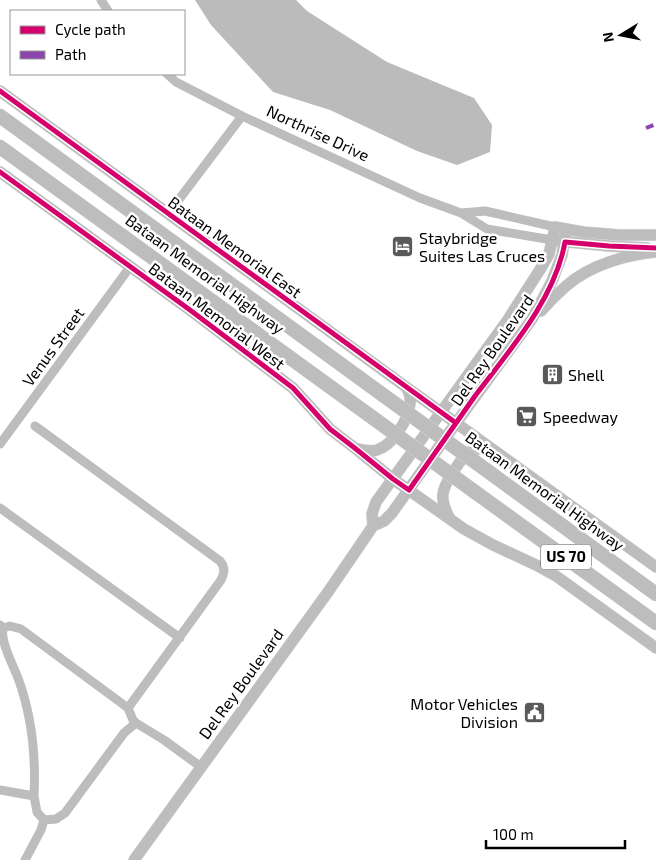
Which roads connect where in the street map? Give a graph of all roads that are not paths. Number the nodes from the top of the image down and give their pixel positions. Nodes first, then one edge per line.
1 (167, 75) edge
2 (0, 91) edge
3 (0, 116) edge
4 (242, 116) junction
5 (0, 147) edge
6 (0, 172) edge
7 (461, 213) junction
8 (168, 214) junction
9 (561, 228) junction
10 (656, 235) edge
11 (552, 240) junction
12 (565, 242) junction
13 (656, 250) edge
14 (130, 266) junction
15 (532, 319) junction
16 (507, 320) junction
17 (521, 334) junction
18 (406, 387) junction
19 (442, 412) junction
20 (456, 423) junction
21 (35, 426) dead end
22 (0, 444) edge
23 (356, 448) junction
24 (492, 449) junction
25 (393, 479) junction
26 (409, 490) junction
27 (0, 508) edge
28 (450, 519) junction
29 (373, 526) junction
30 (656, 567) edge
31 (656, 594) edge
32 (656, 623) edge
33 (1, 626) edge
34 (180, 638) junction
35 (656, 648) edge
36 (128, 708) junction
37 (136, 723) junction
38 (201, 767) junction
39 (0, 790) edge
40 (34, 796) junction
41 (44, 820) junction
42 (25, 860) edge
43 (134, 860) edge

1 - 4 street, Northrise Drive
2 - 8 main road, Bataan Memorial East
3 - 31 highway, Bataan Memorial Highway / US 70, bridge
4 - 7 street, Northrise Drive
4 - 8 street
5 - 32 highway, Bataan Memorial Highway / US 70, bridge
6 - 14 main road, Bataan Memorial West
7 - 9 street, Northrise Drive
7 - 11 street, Northrise Drive
8 - 18 main road, Bataan Memorial East
9 - 10 main road
9 - 11 main road, Del Rey Boulevard
9 - 12 main road, Del Rey Boulevard
11 - 12 main road, Northrise Drive
11 - 16 main road, Del Rey Boulevard
12 - 13 main road, Northrise Drive
12 - 15 main road, Del Rey Boulevard
13 - 15 main road
14 - 22 street, Venus Street
14 - 23 main road, Bataan Memorial West
15 - 17 main road, Del Rey Boulevard
16 - 17 main road
16 - 19 main road, Del Rey Boulevard
17 - 20 main road, Del Rey Boulevard
18 - 19 main road, Bataan Memorial East
18 - 23 main road
19 - 20 main road, Bataan Memorial East
19 - 25 main road, Del Rey Boulevard
20 - 24 main road, Bataan Memorial East
20 - 26 main road, Del Rey Boulevard
21 - 34 street
23 - 25 main road, Bataan Memorial West
24 - 28 main road
24 - 30 main road, Bataan Memorial East
25 - 26 main road, Bataan Memorial West
25 - 29 main road, Del Rey Boulevard
26 - 28 main road, Bataan Memorial West
26 - 29 main road, Del Rey Boulevard
27 - 34 street
28 - 35 main road, Bataan Memorial West
29 - 38 main road, Del Rey Boulevard
33 - 36 street
33 - 40 street
34 - 36 street
36 - 37 street
37 - 38 street
37 - 41 street
38 - 43 main road, Del Rey Boulevard
39 - 40 street
40 - 41 street
41 - 42 street

